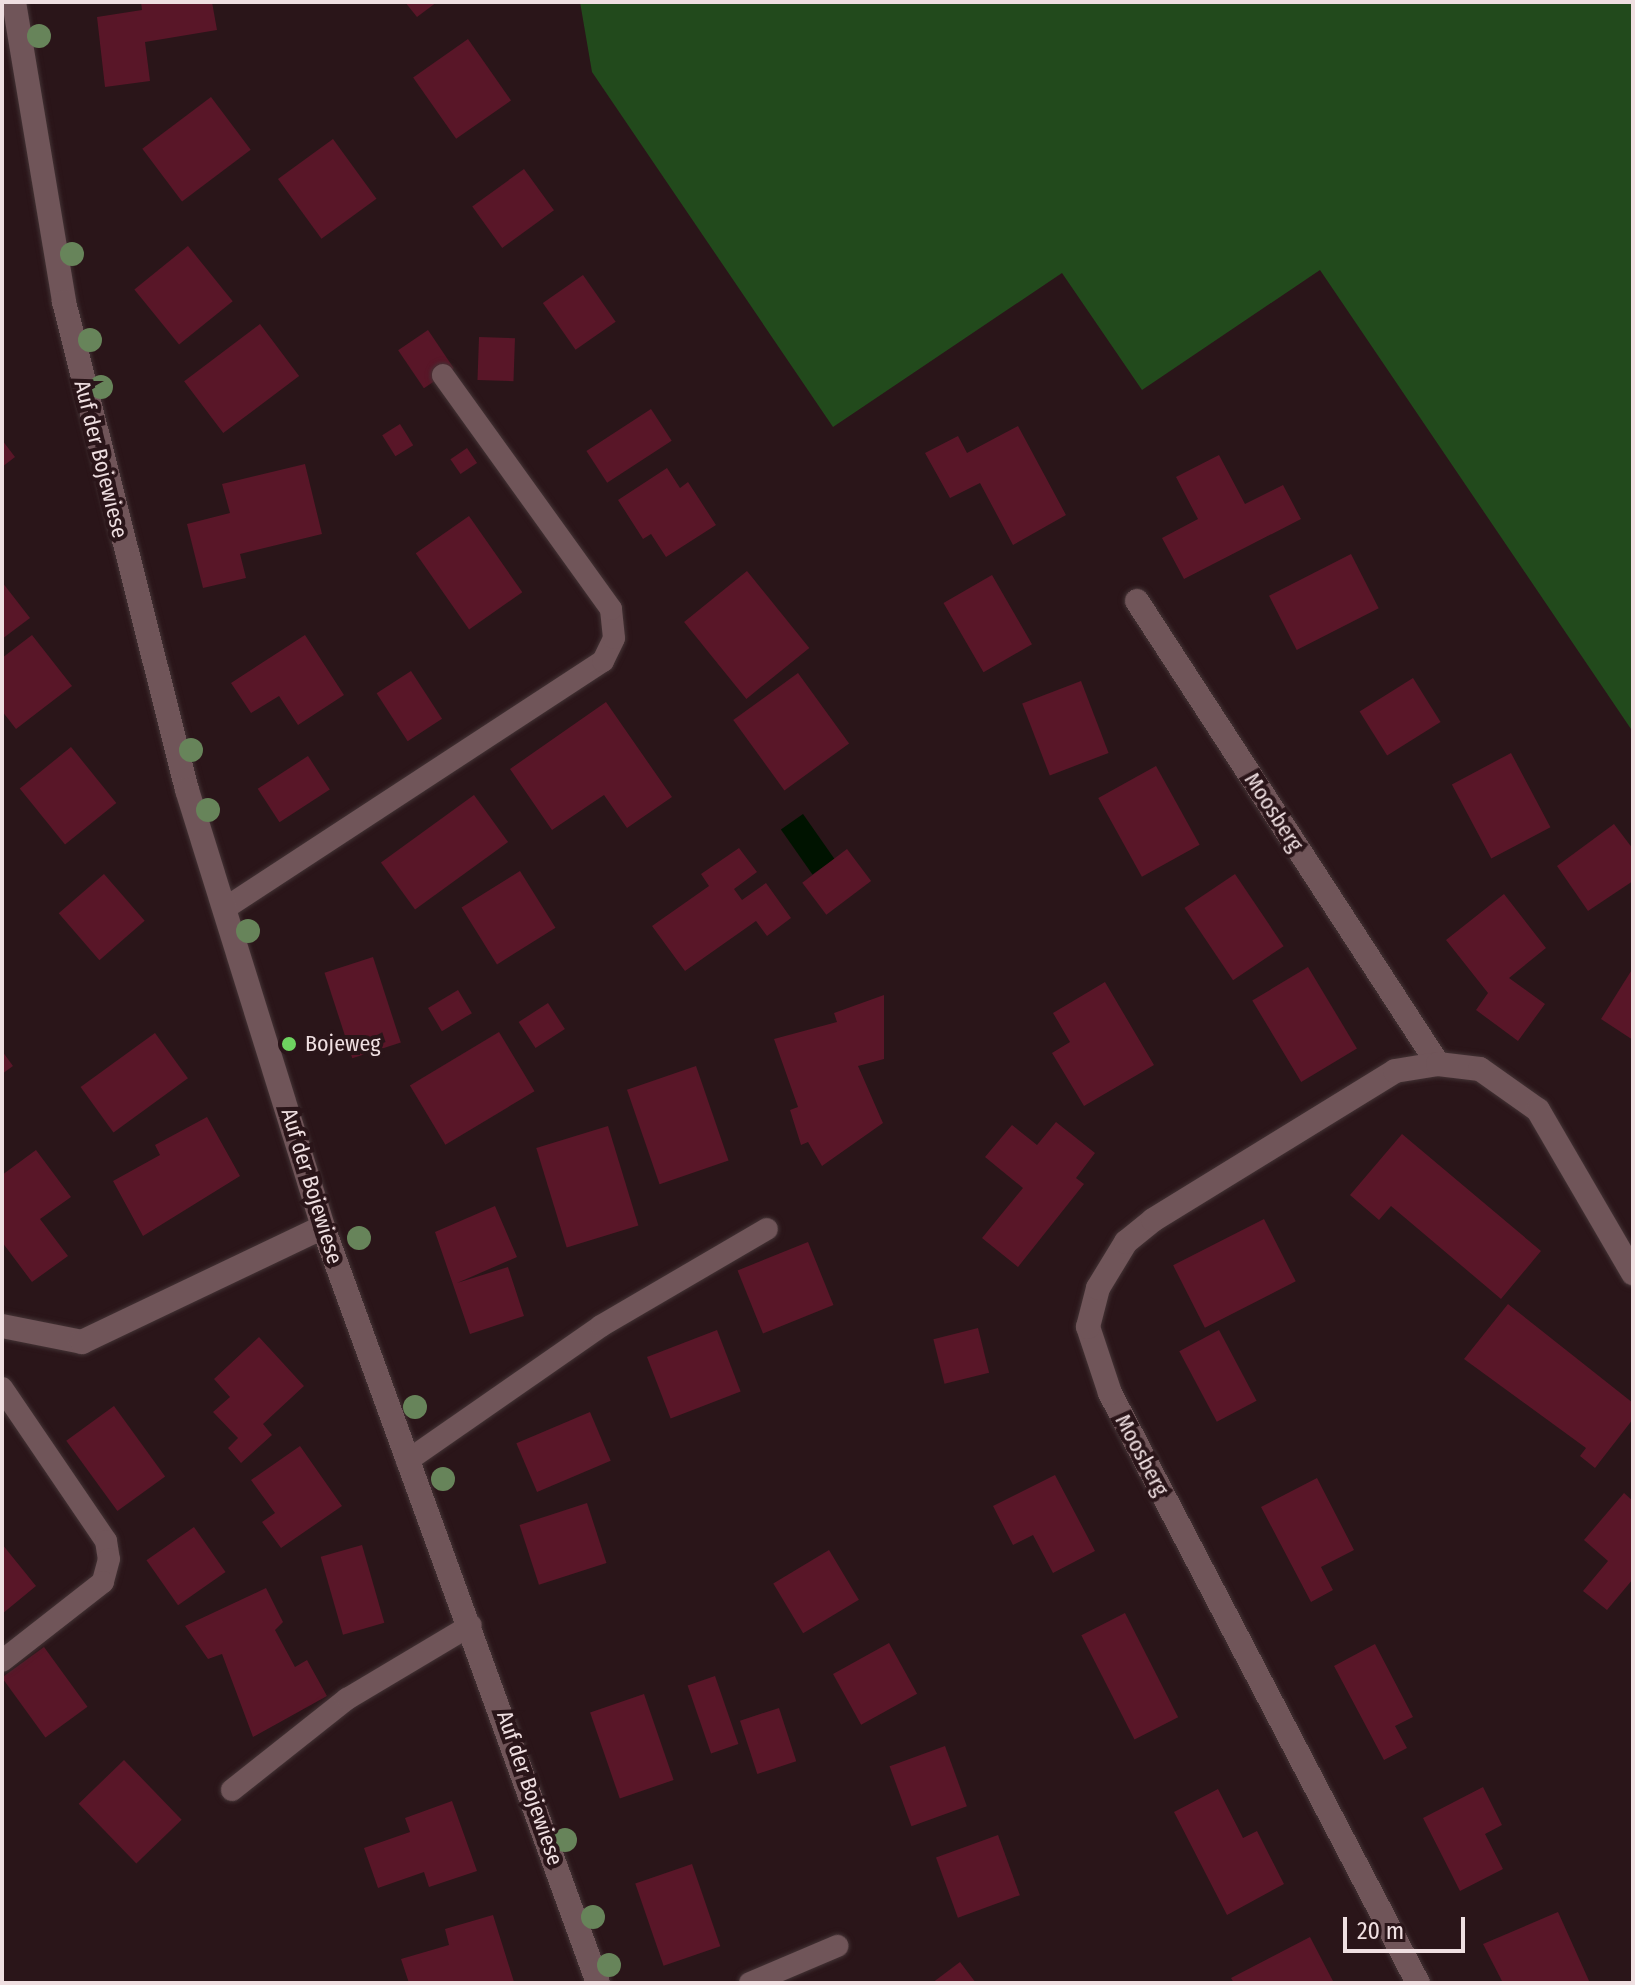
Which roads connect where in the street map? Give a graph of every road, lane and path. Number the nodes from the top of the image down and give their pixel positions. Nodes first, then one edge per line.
1 (14, 2) edge
2 (443, 375) dead end
3 (1137, 601) dead end
4 (227, 907) junction
5 (1438, 1064) junction
6 (323, 1227) junction
7 (767, 1229) dead end
8 (1633, 1273) edge
9 (2, 1326) edge
10 (2, 1388) edge
11 (407, 1461) junction
12 (471, 1625) junction
13 (2, 1661) edge
14 (232, 1790) dead end
15 (837, 1946) dead end
16 (598, 1983) edge
17 (750, 1983) edge
18 (1418, 1983) edge

1 - 4 street, Auf der Bojewiese
2 - 4 lane
3 - 5 street, Moosberg
4 - 6 street, Auf der Bojewiese
5 - 8 street, Moosberg
5 - 18 street, Moosberg
6 - 9 street
6 - 11 street, Auf der Bojewiese
7 - 11 lane
10 - 13 lane
11 - 12 street, Auf der Bojewiese
12 - 14 lane
12 - 16 street, Auf der Bojewiese
15 - 17 lane

